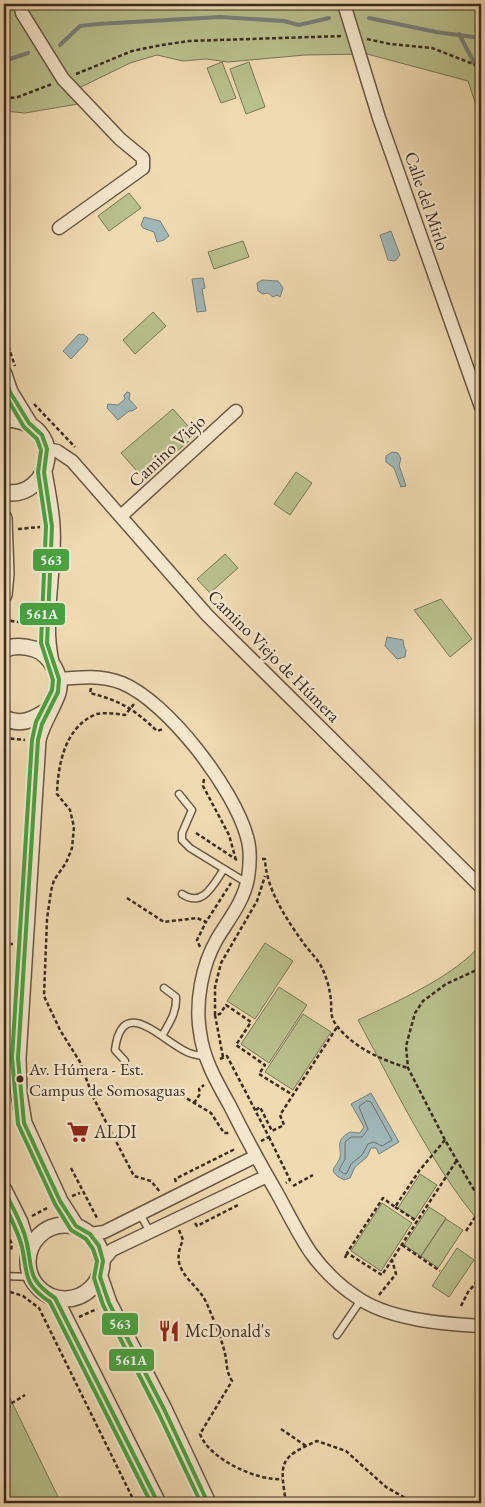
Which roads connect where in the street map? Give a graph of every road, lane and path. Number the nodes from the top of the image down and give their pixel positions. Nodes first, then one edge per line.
1 (20, 4) edge
2 (344, 4) edge
3 (354, 35) junction
4 (481, 66) edge
5 (63, 80) junction
6 (4, 99) edge
7 (59, 228) dead end
8 (4, 334) edge
9 (10, 371) edge
10 (30, 398) dead end
11 (481, 407) edge
12 (236, 411) dead end
13 (4, 419) edge
14 (29, 423) junction
15 (47, 449) junction
16 (77, 449) dead end
17 (44, 472) junction
18 (4, 492) edge
19 (121, 516) junction
20 (5, 524) edge
21 (52, 526) junction
22 (4, 595) edge
23 (4, 620) edge
24 (47, 625) junction
25 (4, 650) edge
26 (52, 662) junction
27 (92, 677) junction
28 (58, 679) junction
29 (142, 695) junction
30 (130, 708) junction
31 (50, 709) junction
32 (4, 718) edge
33 (166, 728) dead end
34 (204, 773) dead end
35 (178, 794) dead end
36 (196, 833) dead end
37 (250, 858) junction
38 (236, 860) junction
39 (224, 869) junction
40 (265, 874) junction
41 (247, 883) junction
42 (481, 887) edge
43 (182, 894) dead end
44 (481, 968) edge
45 (164, 988) dead end
46 (215, 1015) junction
47 (337, 1028) junction
48 (162, 1036) junction
49 (206, 1057) junction
50 (224, 1057) dead end
51 (125, 1061) dead end
52 (408, 1068) junction
53 (202, 1078) dead end
54 (176, 1092) dead end
55 (293, 1095) junction
56 (194, 1103) junction
57 (256, 1110) dead end
58 (233, 1134) dead end
59 (445, 1140) junction
60 (256, 1156) junction
61 (457, 1160) junction
62 (71, 1168) dead end
63 (313, 1175) dead end
64 (267, 1176) junction
65 (293, 1186) dead end
66 (4, 1190) edge
67 (80, 1193) dead end
68 (162, 1196) dead end
69 (60, 1201) junction
70 (481, 1202) edge
71 (395, 1207) junction
72 (481, 1208) edge
73 (140, 1214) junction
74 (20, 1222) junction
75 (418, 1222) junction
76 (176, 1224) dead end
77 (76, 1226) junction
78 (4, 1228) edge
79 (95, 1230) junction
80 (466, 1231) dead end
81 (150, 1232) junction
82 (402, 1245) junction
83 (29, 1252) junction
84 (347, 1253) junction
85 (4, 1256) edge
86 (345, 1258) dead end
87 (392, 1260) junction
88 (103, 1261) junction
89 (440, 1271) dead end
90 (4, 1276) edge
91 (31, 1277) junction
92 (100, 1277) junction
93 (481, 1277) edge
94 (4, 1290) edge
95 (55, 1298) junction
96 (361, 1300) junction
97 (109, 1303) junction
98 (374, 1306) junction
99 (461, 1306) dead end
100 (68, 1322) junction
101 (481, 1326) edge
102 (337, 1335) dead end
103 (25, 1395) dead end
104 (4, 1414) edge
105 (281, 1430) dead end
106 (306, 1446) junction
107 (4, 1452) edge
108 (4, 1476) edge
109 (282, 1479) junction
110 (135, 1503) edge
111 (158, 1503) edge
112 (208, 1503) edge
113 (286, 1503) edge
114 (414, 1503) edge

1 - 5 street
2 - 3 street, Calle del Mirlo
3 - 4 path
3 - 5 path
3 - 11 street, Calle del Mirlo
5 - 6 path
5 - 7 street
8 - 9 path
9 - 14 street
10 - 16 path
12 - 19 street, Camino Viejo
13 - 14 street
14 - 15 street
15 - 17 street
15 - 19 street, Camino Viejo de Húmera
17 - 18 street
17 - 21 street
19 - 42 street, Camino Viejo de Húmera
20 - 21 path
20 - 22 street
21 - 24 street
23 - 24 path
24 - 26 street
25 - 26 street
26 - 28 street
27 - 28 street
27 - 29 street
27 - 30 path
28 - 31 street
29 - 30 path
29 - 37 street
30 - 33 path
30 - 68 path
31 - 32 street
31 - 69 street
34 - 38 path
35 - 39 lane
36 - 38 path
37 - 38 path
37 - 40 path
37 - 41 street
39 - 41 lane
39 - 43 lane
40 - 46 path
40 - 47 path
41 - 49 street
44 - 52 path
45 - 48 lane
46 - 50 path
46 - 55 path
47 - 52 path
47 - 55 path
48 - 49 lane
48 - 51 lane
49 - 60 street
52 - 59 path
53 - 56 path
54 - 56 path
55 - 57 path
56 - 58 path
59 - 61 path
59 - 71 path
60 - 64 street
60 - 73 street
61 - 70 path
61 - 75 path
62 - 79 path
63 - 65 path
64 - 81 street
64 - 96 street
66 - 74 street
67 - 69 path
69 - 74 path
69 - 77 street
71 - 75 path
71 - 84 path
72 - 80 path
73 - 79 street
73 - 81 lane
74 - 83 street
75 - 82 path
76 - 109 path
77 - 79 street
77 - 83 street
78 - 85 path
79 - 88 street
81 - 88 street
82 - 87 path
82 - 89 path
83 - 91 street
84 - 86 path
84 - 87 path
87 - 98 path
88 - 92 street
90 - 91 lane
91 - 95 street
92 - 95 street
92 - 97 street
93 - 99 path
94 - 110 path
95 - 100 street
96 - 98 street
96 - 102 lane
97 - 100 path
97 - 112 street
98 - 101 street
100 - 111 street
103 - 104 path
105 - 106 path
106 - 109 path
106 - 114 path
107 - 108 path
109 - 113 path

